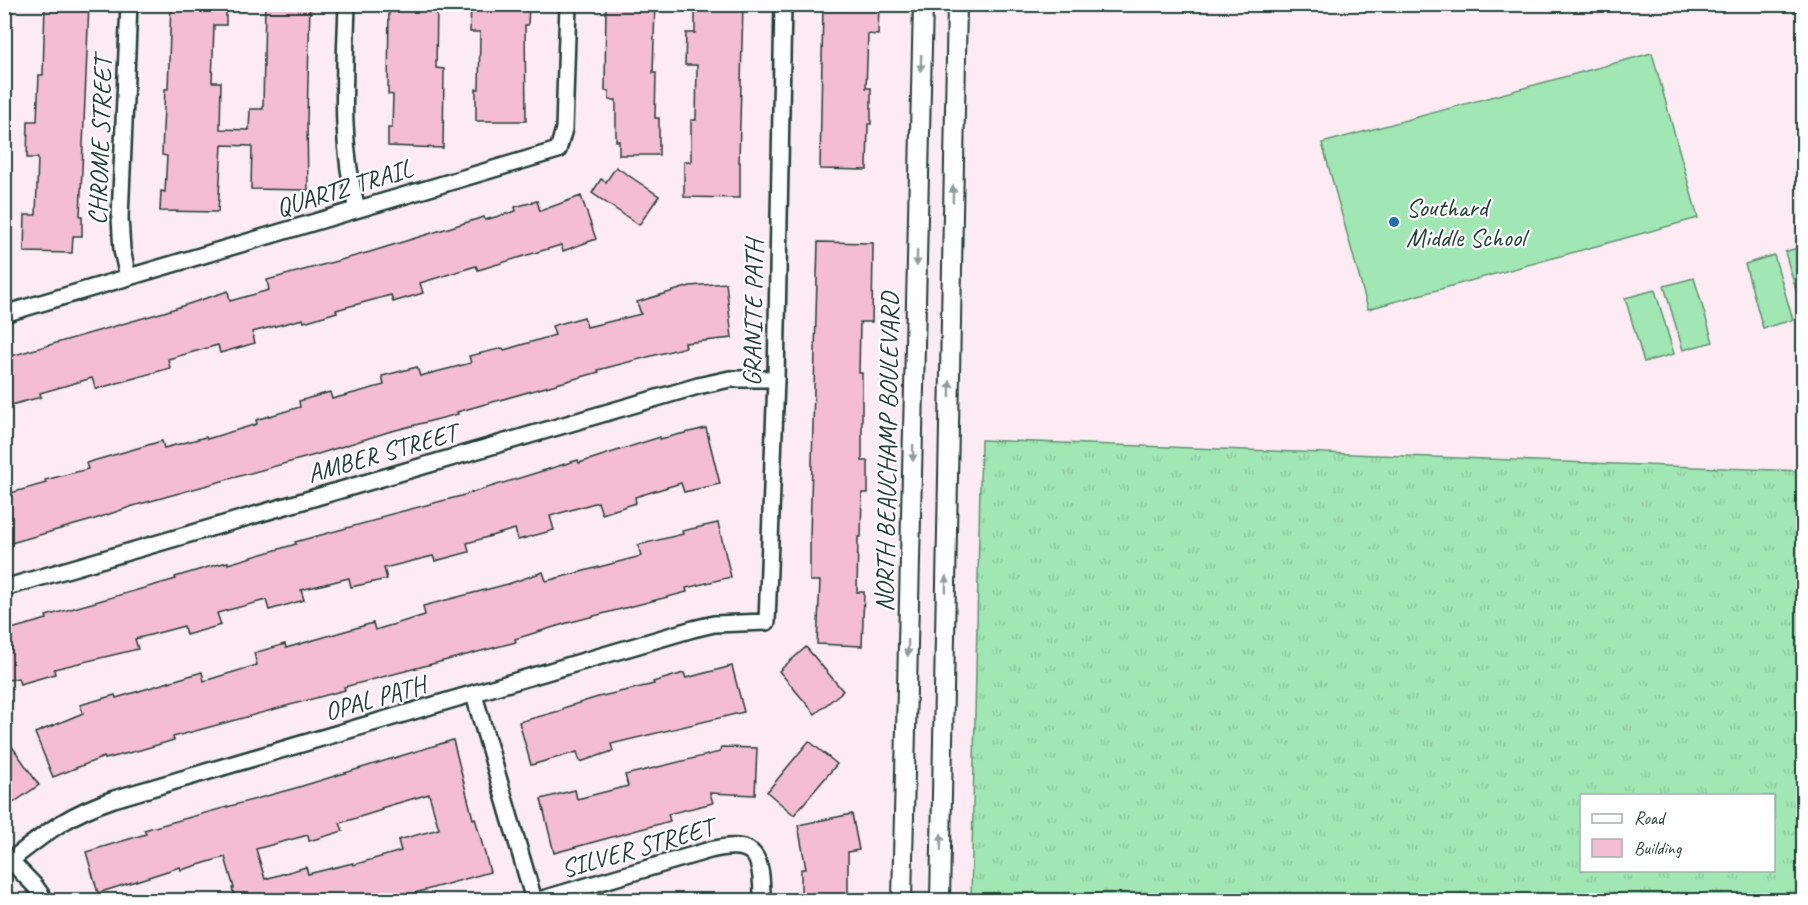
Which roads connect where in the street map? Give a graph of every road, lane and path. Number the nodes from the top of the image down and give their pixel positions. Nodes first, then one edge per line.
1 (129, 4) edge
2 (347, 4) edge
3 (568, 4) edge
4 (783, 4) edge
5 (923, 4) edge
6 (957, 4) edge
7 (357, 209) junction
8 (128, 277) junction
9 (4, 314) edge
10 (776, 379) junction
11 (4, 588) edge
12 (767, 622) joint
13 (474, 695) junction
14 (8, 857) edge
15 (45, 900) edge
16 (537, 900) edge
17 (762, 900) edge
18 (903, 900) edge
19 (940, 900) edge

1 - 8 street, CHROME STREET
2 - 7 street
3 - 7 street, QUARTZ TRAIL
4 - 10 street, GRANITE PATH
5 -> 18 street, NORTH BEAUCHAMP BOULEVARD
19 -> 6 street
7 - 8 street, QUARTZ TRAIL
8 - 9 street, QUARTZ TRAIL
10 - 11 street, AMBER STREET
10 - 12 street, GRANITE PATH
12 - 13 street, OPAL PATH
13 - 14 street, OPAL PATH
13 - 16 street
14 - 15 street
16 - 17 street, SILVER STREET

